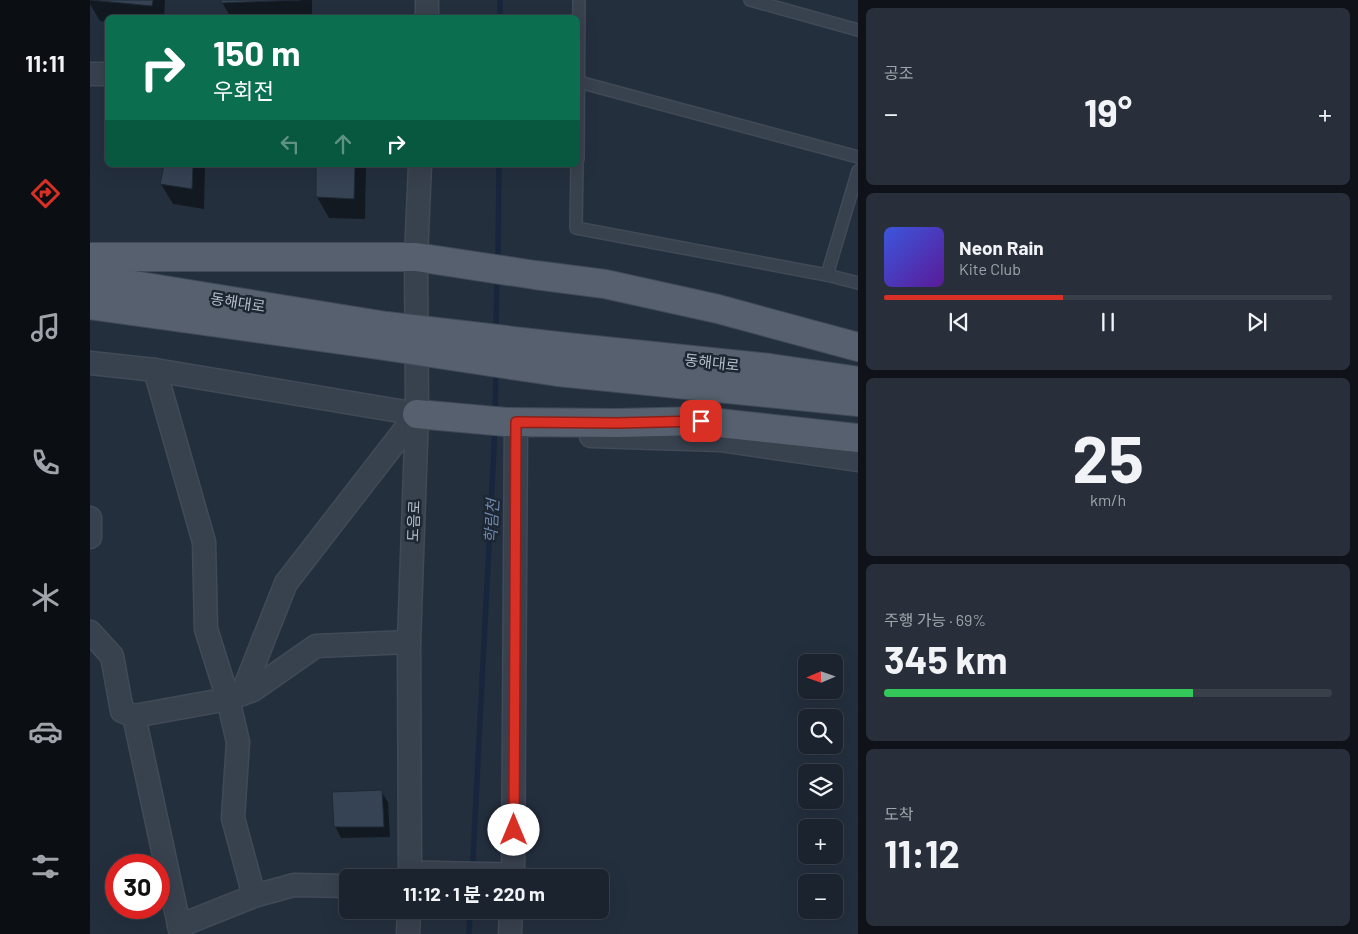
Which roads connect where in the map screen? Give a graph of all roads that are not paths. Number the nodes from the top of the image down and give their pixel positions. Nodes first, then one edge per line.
1 (427, 0) edge
2 (579, 0) edge
3 (750, 0) edge
4 (427, 15) edge
5 (579, 15) edge
6 (858, 30) edge
7 (90, 74) edge
8 (105, 74) edge
9 (580, 82) edge
10 (858, 157) edge
11 (420, 167) edge
12 (577, 167) edge
13 (858, 172) edge
14 (90, 257) edge
15 (416, 257) junction
16 (827, 275) junction
17 (90, 278) edge
18 (858, 283) edge
19 (90, 305) edge
20 (385, 336) junction
21 (858, 347) edge
22 (562, 360) junction
23 (90, 362) edge
24 (155, 370) junction
25 (858, 381) edge
26 (858, 402) edge
27 (417, 414) junction
28 (511, 422) junction
29 (858, 438) edge
30 (858, 460) edge
31 (90, 518) edge
32 (90, 537) edge
33 (90, 632) edge
34 (410, 642) junction
35 (235, 696) junction
36 (134, 716) junction
37 (410, 869) edge
38 (428, 869) edge
39 (452, 869) edge
40 (506, 869) edge
41 (339, 886) edge
42 (254, 896) junction
43 (409, 919) edge
44 (511, 919) edge
45 (180, 930) edge
46 (408, 934) edge
47 (510, 934) edge

1 - 4 street
2 - 5 lane
3 - 6 lane
7 - 8 street
9 - 10 lane
11 - 15 street, 도음로
12 - 16 lane
13 - 16 lane
14 - 15 main road
15 - 21 main road
15 - 27 street, 도음로
16 - 18 lane
17 - 20 main road, 동해대로
19 - 20 main road
20 - 22 main road, bridge
22 - 25 main road, 동해대로
22 - 26 main road
23 - 24 street
24 - 27 street
24 - 35 street
27 - 28 main road
27 - 34 street, 도음로
27 - 35 street
28 - 29 main road
28 - 30 street
28 - 40 street
31 - 32 street
33 - 36 street
34 - 35 street
34 - 37 street, 도음로
35 - 36 street
35 - 42 street
36 - 45 street
38 - 39 lane
41 - 42 street
42 - 45 street
43 - 46 street
44 - 47 street

